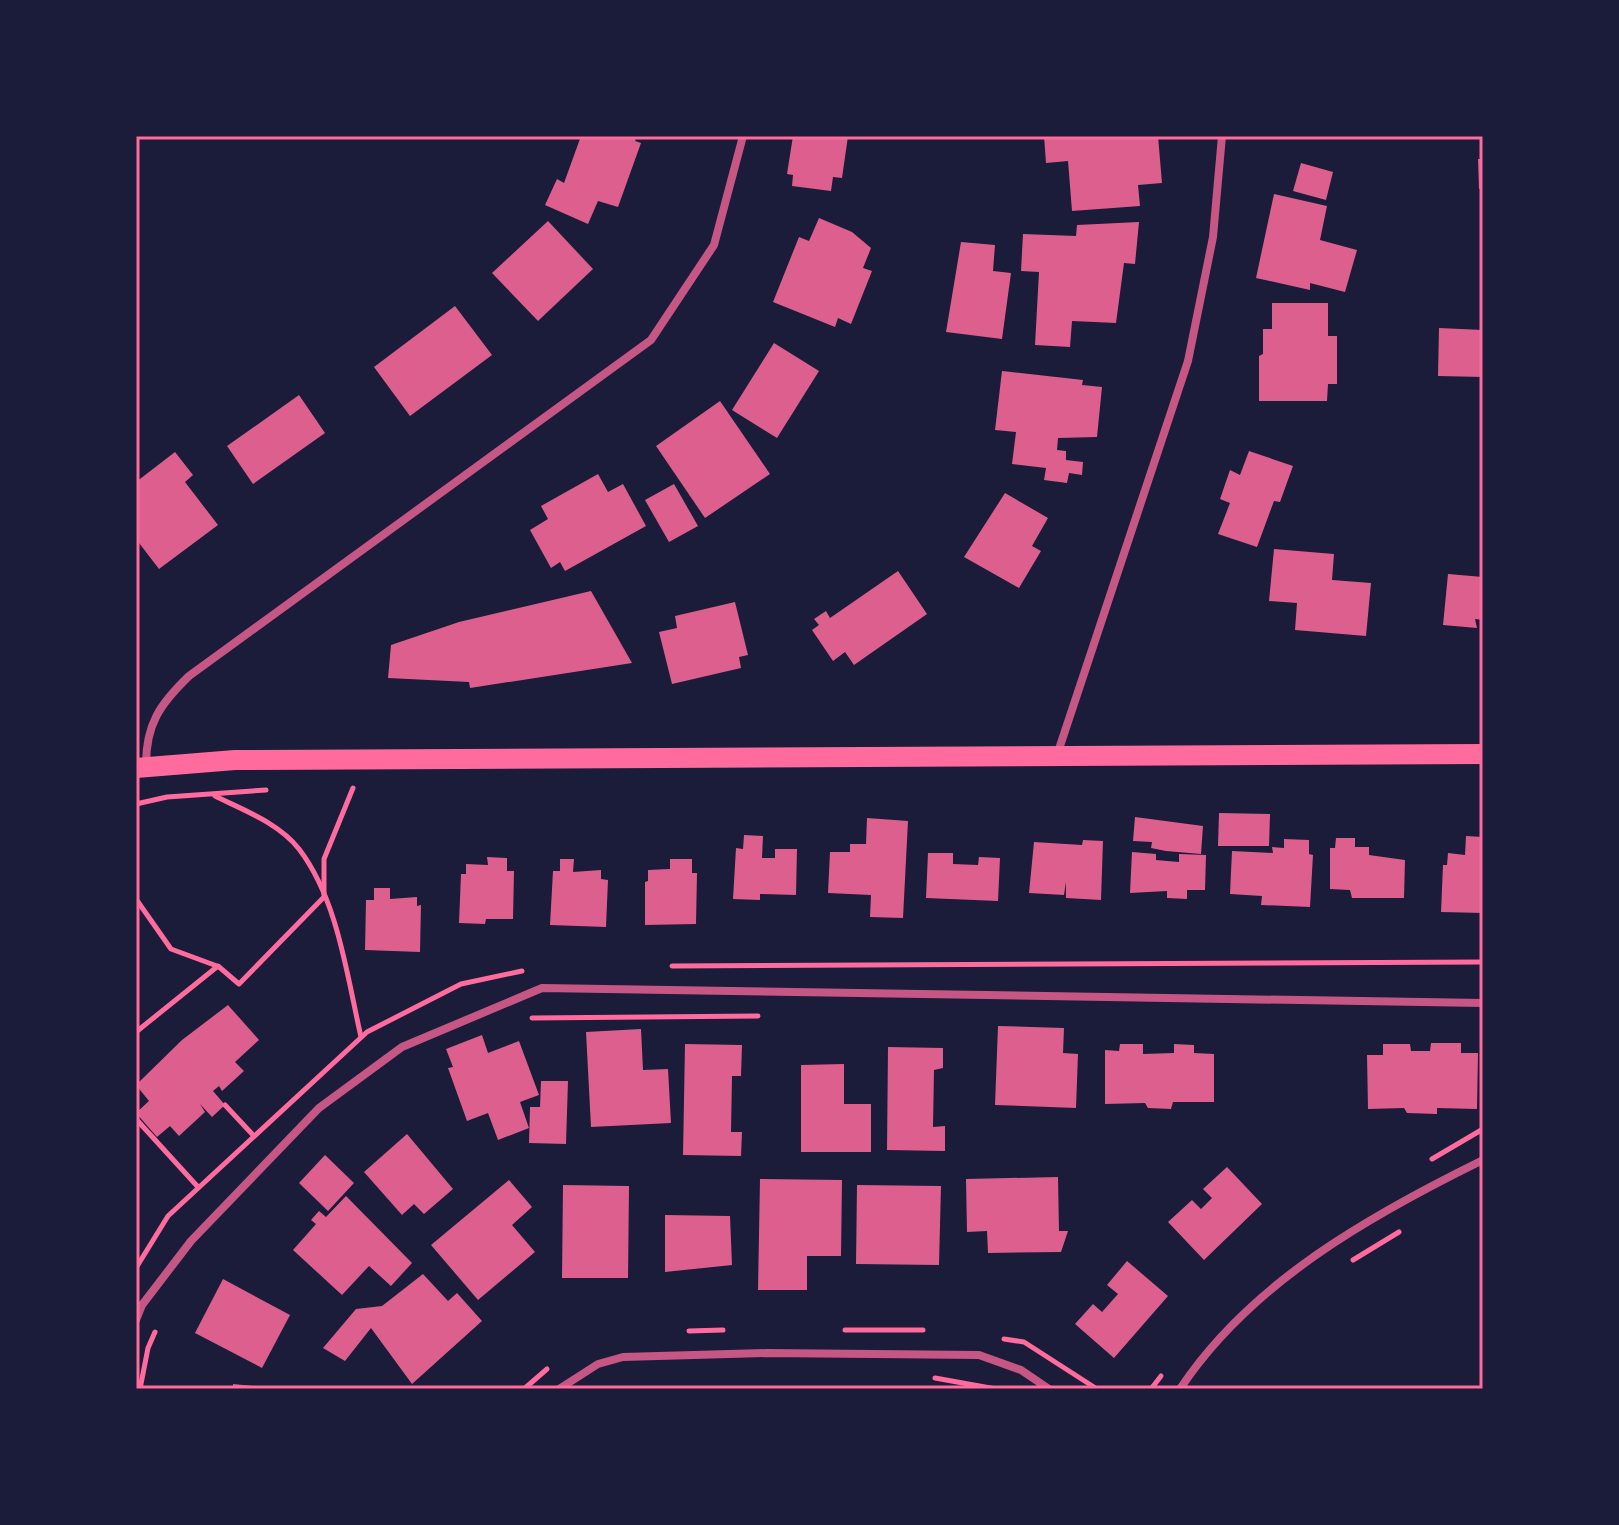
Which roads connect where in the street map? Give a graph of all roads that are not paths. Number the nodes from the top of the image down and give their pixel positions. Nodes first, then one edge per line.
1 (743, 136) edge
2 (1222, 136) edge
3 (1483, 754) edge
4 (1057, 755) junction
5 (141, 766) edge
6 (1483, 1003) edge
7 (1483, 1160) edge
8 (136, 1320) edge
9 (559, 1389) edge
10 (1049, 1389) edge
11 (1180, 1389) edge

1 - 5 street
2 - 4 street
3 - 4 main road
4 - 5 main road
6 - 8 street
7 - 11 street
9 - 10 street

